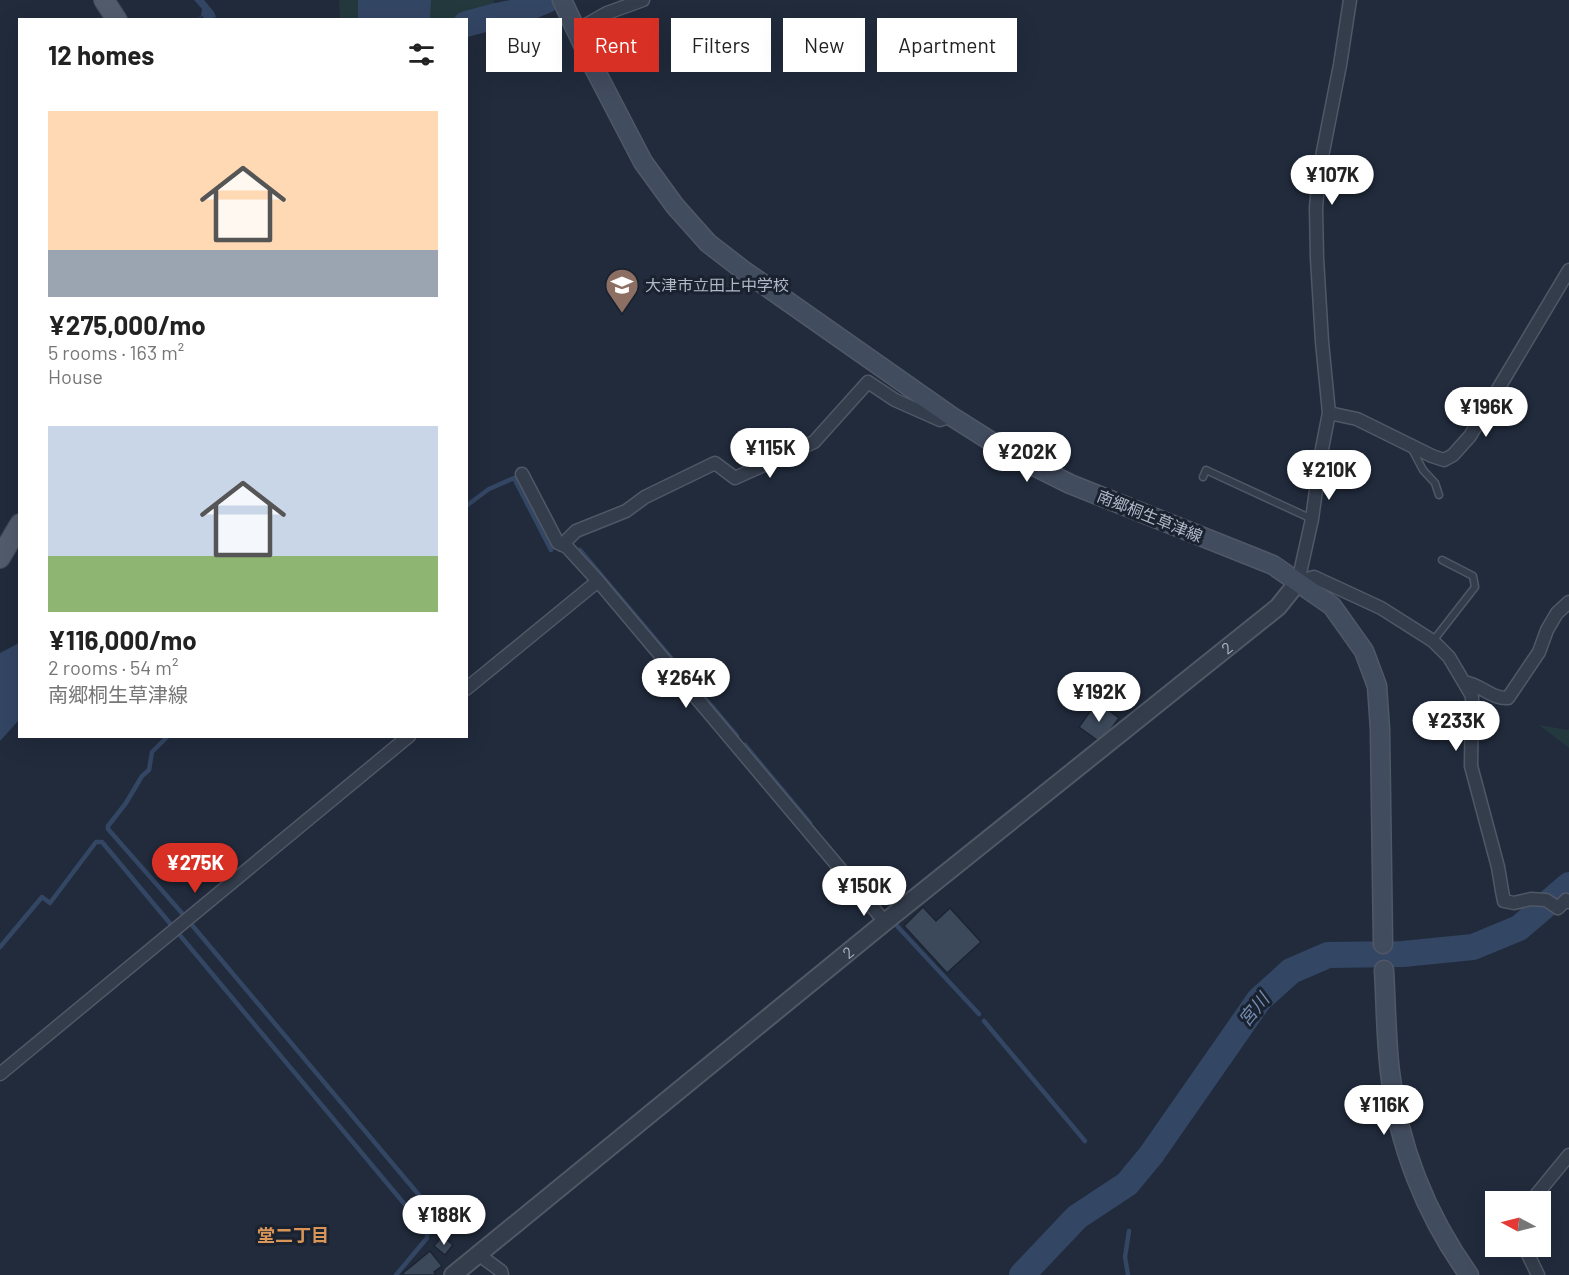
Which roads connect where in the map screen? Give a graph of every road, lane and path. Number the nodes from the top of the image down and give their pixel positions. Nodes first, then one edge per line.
1 (104, 0) edge
2 (562, 0) edge
3 (644, 0) edge
4 (1350, 0) edge
5 (116, 18) edge
6 (598, 18) edge
7 (574, 24) edge
8 (597, 72) edge
9 (1568, 275) edge
10 (1329, 412) junction
11 (951, 417) junction
12 (1409, 444) junction
13 (522, 474) dead end
14 (1203, 477) dead end
15 (1439, 495) dead end
16 (1312, 519) junction
17 (18, 527) edge
18 (562, 545) junction
19 (0, 558) edge
20 (1442, 560) dead end
21 (598, 581) junction
22 (1298, 582) junction
23 (1569, 603) edge
24 (1434, 641) junction
25 (1464, 682) junction
26 (468, 687) edge
27 (407, 738) edge
28 (1569, 902) edge
29 (885, 922) junction
30 (1383, 944) dead end
31 (1384, 970) dead end
32 (0, 1074) edge
33 (1569, 1155) edge
34 (1539, 1191) edge
35 (477, 1254) junction
36 (1529, 1257) edge
37 (453, 1275) edge
38 (502, 1275) edge
39 (1469, 1275) edge
40 (1538, 1275) edge

1 - 5 main road
2 - 7 main road, 南郷桐生草津線
3 - 6 street
4 - 10 street
8 - 11 main road, 南郷桐生草津線
9 - 12 street
10 - 12 street
10 - 16 street
11 - 18 street
11 - 22 main road, 南郷桐生草津線
12 - 15 lane
13 - 18 street
14 - 16 lane
16 - 22 street
17 - 19 main road
18 - 21 street
20 - 24 lane
21 - 26 street
21 - 29 street
22 - 24 street
22 - 29 street, 2
22 - 30 main road, 南郷桐生草津線
23 - 25 street
24 - 25 street
25 - 28 street
27 - 32 street
29 - 35 street, 2
31 - 39 main road
33 - 34 street
35 - 37 street, 2
35 - 38 street
36 - 40 street

